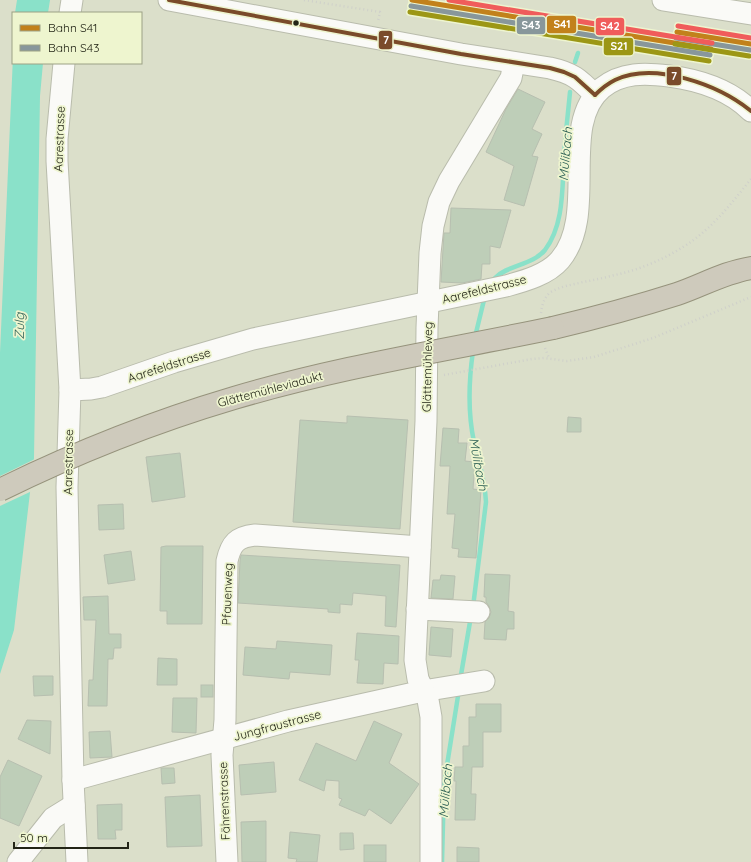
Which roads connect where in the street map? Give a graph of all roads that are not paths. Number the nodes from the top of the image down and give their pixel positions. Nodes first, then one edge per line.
1 (72, 0) edge
2 (169, 0) edge
3 (663, 0) edge
4 (70, 12) edge
5 (751, 14) edge
6 (514, 63) junction
7 (64, 64) edge
8 (595, 95) junction
9 (751, 112) edge
10 (746, 266) edge
11 (428, 303) junction
12 (70, 390) junction
13 (0, 490) edge
14 (420, 547) junction
15 (417, 609) junction
16 (476, 612) dead end
17 (484, 681) dead end
18 (423, 691) junction
19 (223, 740) junction
20 (73, 780) junction
21 (74, 805) junction
22 (18, 862) edge
23 (77, 862) edge
24 (227, 862) edge
25 (431, 862) edge

1 - 4 street
2 - 6 street
3 - 5 street
6 - 8 street
6 - 11 street, Glättemühleweg
7 - 12 street, Aarestrasse
8 - 9 street, Aarefeldstrasse
8 - 11 street, Aarefeldstrasse
10 - 13 highway, Glättemühleviadukt, bridge
11 - 12 street, Aarefeldstrasse
11 - 14 street, Glättemühleweg
12 - 20 street, Aarestrasse
14 - 15 street, Glättemühleweg
14 - 19 street, Pfauenweg
15 - 16 street
15 - 18 street, Glättemühleweg
17 - 18 street, Jungfraustrasse
18 - 19 street, Jungfraustrasse
18 - 25 street, Glättemühleweg
19 - 20 street, Jungfraustrasse
19 - 24 street, Fährenstrasse
20 - 21 street, Aarestrasse
21 - 22 street
21 - 23 street, Aarestrasse

